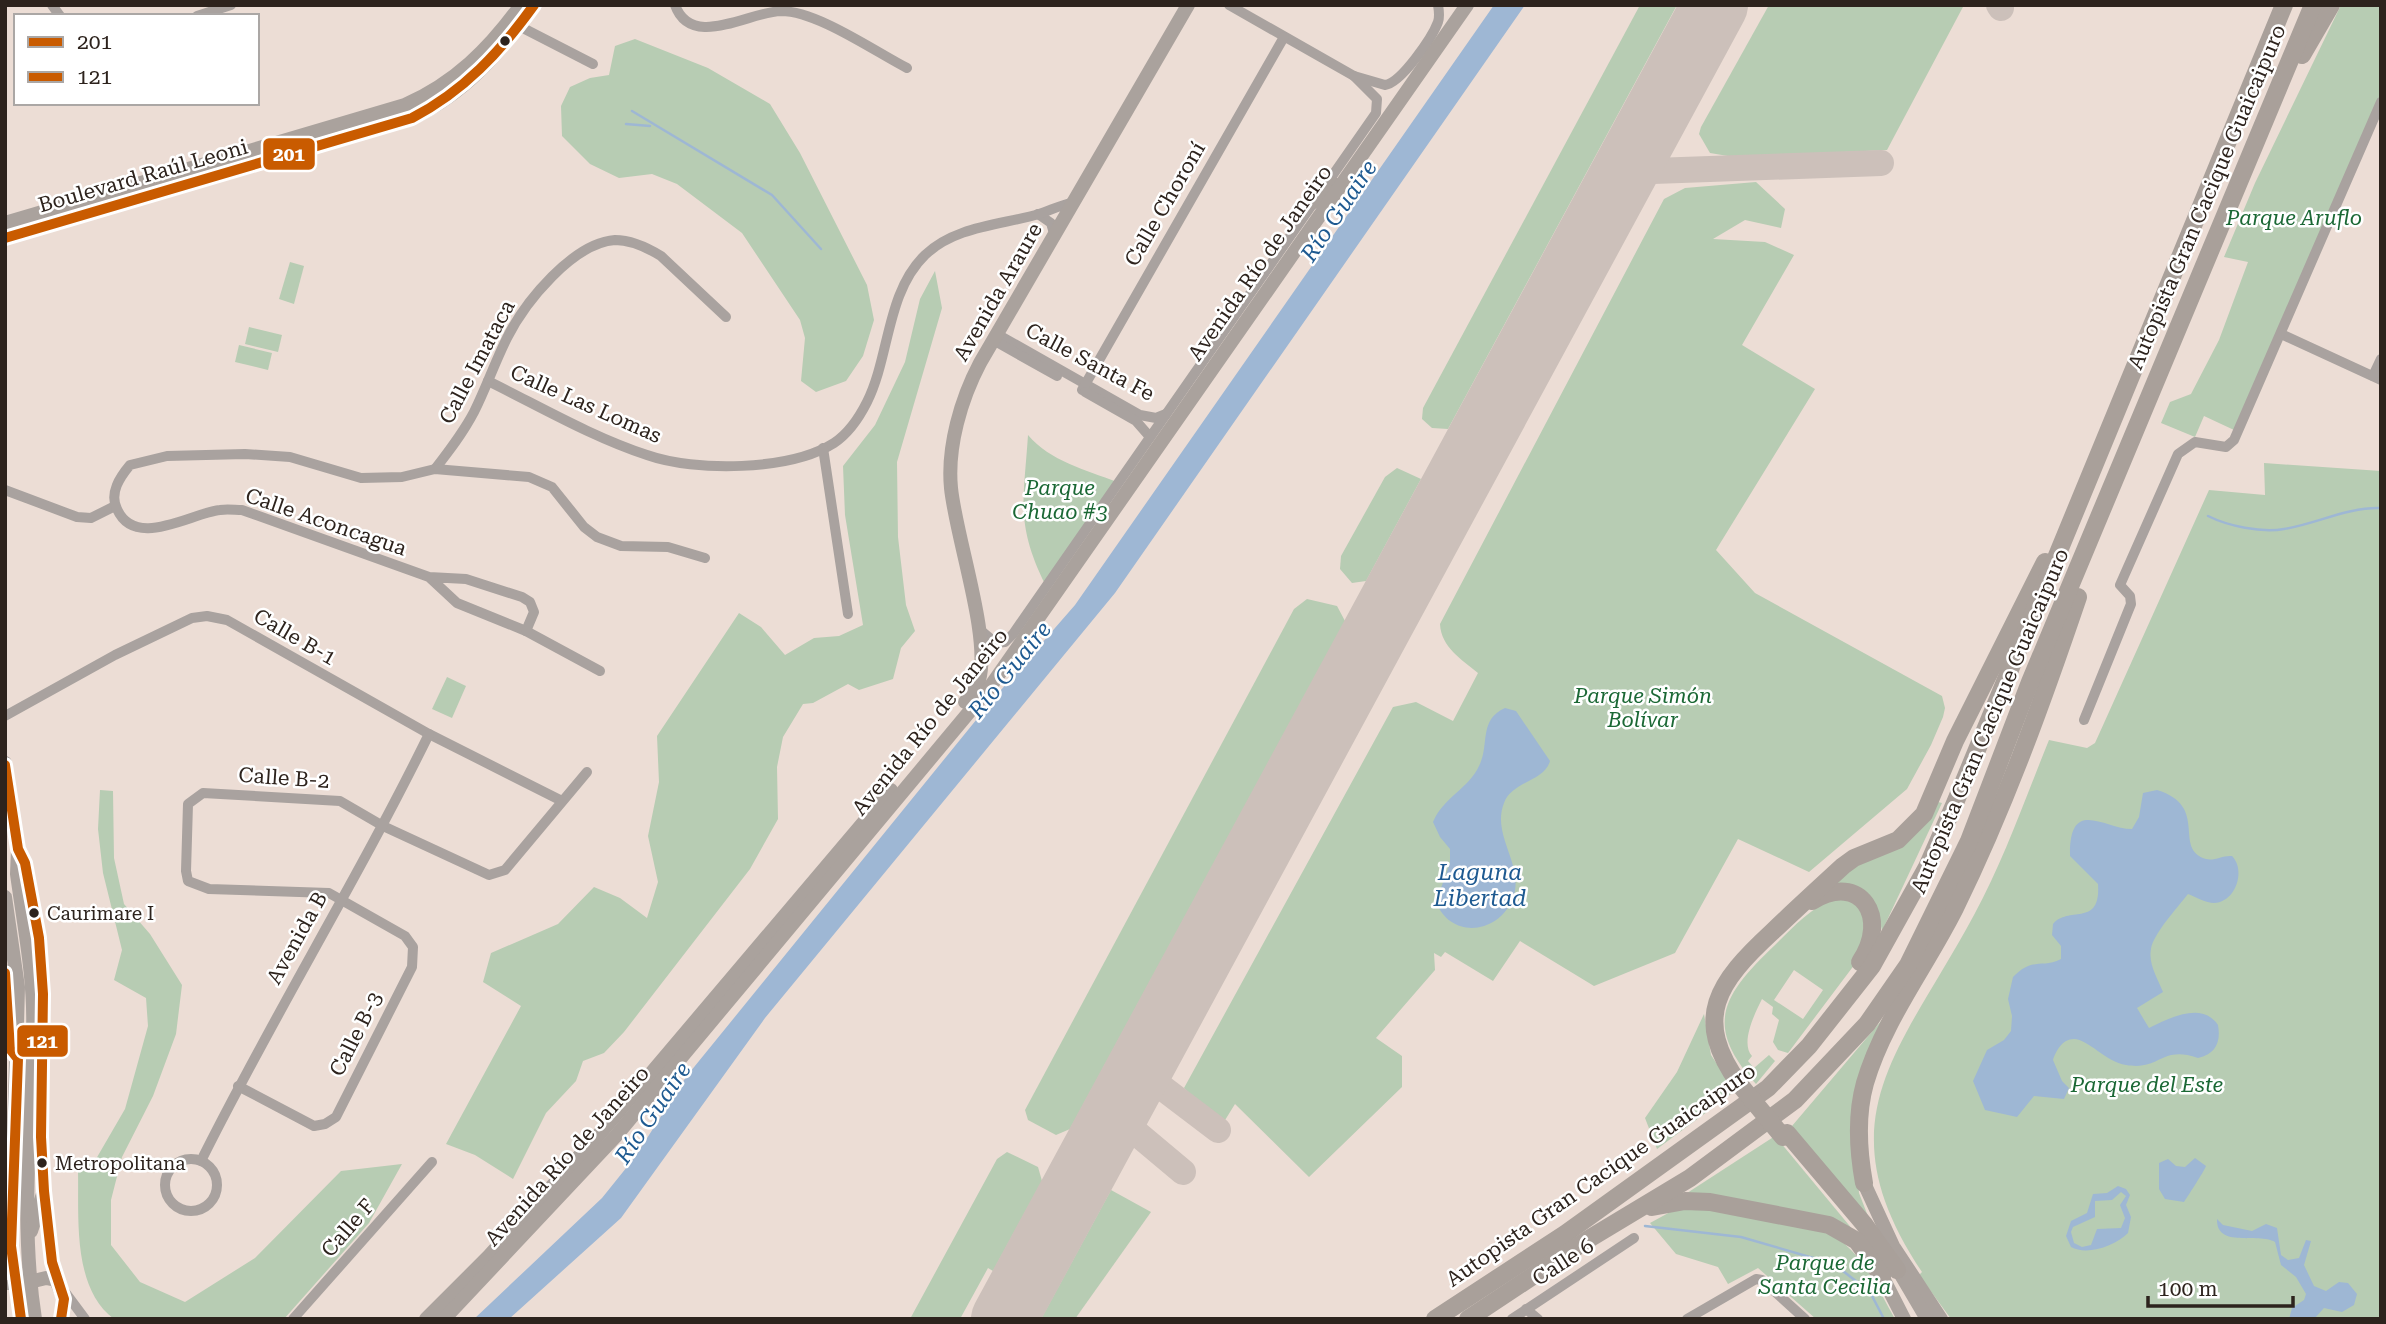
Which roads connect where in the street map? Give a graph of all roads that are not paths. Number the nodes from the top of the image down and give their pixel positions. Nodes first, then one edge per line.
1 (231, 5) edge
2 (521, 5) edge
3 (534, 5) edge
4 (675, 5) edge
5 (1188, 5) edge
6 (1228, 5) edge
7 (1438, 5) edge
8 (1467, 5) edge
9 (2282, 5) edge
10 (2313, 5) edge
11 (2331, 5) edge
12 (203, 14) edge
13 (519, 26) junction
14 (1284, 37) junction
15 (593, 64) dead end
16 (907, 68) dead end
17 (1354, 76) junction
18 (2274, 100) junction
19 (2381, 102) edge
20 (1352, 168) junction
21 (1074, 202) junction
22 (1314, 202) junction
23 (1038, 214) junction
24 (5, 223) edge
25 (1055, 237) junction
26 (5, 238) edge
27 (726, 317) dead end
28 (2281, 334) junction
29 (995, 337) junction
30 (2381, 359) edge
31 (2377, 378) edge
32 (488, 381) junction
33 (1084, 388) junction
34 (1166, 414) junction
35 (1150, 437) junction
36 (823, 448) junction
37 (435, 469) junction
38 (1116, 489) junction
39 (5, 490) edge
40 (115, 506) junction
41 (1091, 544) junction
42 (2063, 545) junction
43 (2085, 556) junction
44 (705, 558) dead end
45 (429, 577) junction
46 (848, 614) dead end
47 (979, 628) junction
48 (526, 631) junction
49 (600, 671) dead end
50 (5, 716) edge
51 (2084, 720) dead end
52 (429, 734) junction
53 (5, 763) edge
54 (587, 772) dead end
55 (8, 793) edge
56 (562, 801) junction
57 (383, 826) junction
58 (18, 849) junction
59 (5, 897) edge
60 (339, 900) junction
61 (5, 969) edge
62 (43, 994) junction
63 (34, 1030) junction
64 (1809, 1046) junction
65 (18, 1059) junction
66 (1743, 1083) junction
67 (238, 1086) junction
68 (28, 1129) junction
69 (201, 1161) junction
70 (432, 1162) dead end
71 (1864, 1183) junction
72 (44, 1191) junction
73 (1642, 1209) junction
74 (1634, 1238) dead end
75 (27, 1246) junction
76 (1890, 1273) junction
77 (56, 1280) junction
78 (17, 1284) edge
79 (1526, 1310) junction
80 (21, 1319) edge
81 (36, 1319) edge
82 (61, 1319) edge
83 (85, 1319) edge
84 (293, 1319) edge
85 (426, 1319) edge
86 (444, 1319) edge
87 (1436, 1319) edge
88 (1468, 1319) edge
89 (1512, 1319) edge
90 (1538, 1319) edge
91 (1687, 1319) edge
92 (1805, 1319) edge
93 (1904, 1319) edge
94 (1927, 1319) edge
95 (1941, 1319) edge

1 - 12 street
2 - 24 street, Boulevard Raúl Leoni
3 - 13 street, Boulevard Raúl Leoni
4 - 16 street
5 - 21 street, Avenida Araure
6 - 14 street
7 - 17 street
8 - 20 street, Avenida Río de Janeiro
9 - 42 highway, Autopista Gran Cacique Guaicaipuro
10 - 18 highway, Autopista Gran Cacique Guaicaipuro
11 - 18 highway
13 - 15 street
13 - 26 street, Boulevard Raúl Leoni
14 - 17 street
14 - 33 street, Calle Choroní
17 - 22 street, Avenida Río de Janeiro
18 - 43 highway, Autopista Gran Cacique Guaicaipuro
19 - 28 street
20 - 22 street
20 - 41 street, Avenida Río de Janeiro
21 - 23 street, Calle Las Lomas
21 - 25 street, Avenida Araure
22 - 34 street, Avenida Río de Janeiro
23 - 25 street
23 - 36 street, Calle Las Lomas
25 - 29 street, Avenida Araure
27 - 32 street, Calle Imataca
28 - 31 street
28 - 51 street
29 - 33 street, Calle Santa Fe
29 - 47 street, Avenida Araure
30 - 31 street
32 - 36 street, Calle Las Lomas
32 - 37 street, Calle Imataca
33 - 34 street, Calle Santa Fe
33 - 35 street, Calle Santa Fe
34 - 35 street, Avenida Río de Janeiro
35 - 38 street, Avenida Río de Janeiro
36 - 46 street
37 - 40 street, Calle Aconcagua
37 - 44 street
38 - 41 street
38 - 47 street, Avenida Río de Janeiro
39 - 40 street
40 - 45 street, Calle Aconcagua
41 - 86 street, Avenida Río de Janeiro
42 - 64 highway, Autopista Gran Cacique Guaicaipuro
42 - 66 highway
43 - 71 highway
43 - 73 highway, Autopista Gran Cacique Guaicaipuro
45 - 48 street, Calle Aconcagua
45 - 48 street, Calle Aconcagua
47 - 85 street, Avenida Río de Janeiro
48 - 49 street, Calle Aconcagua
50 - 52 street, Calle B-1
52 - 56 street, Calle B-1
52 - 57 street, Avenida B
53 - 55 street
54 - 56 street, Calle B-2
55 - 58 street
56 - 57 street, Calle B-2
57 - 60 street, Avenida B
57 - 60 street, Calle B-2
58 - 62 street
58 - 63 street
59 - 65 street
60 - 67 street, Avenida B
60 - 67 street, Calle B-3
61 - 65 street
62 - 63 street
62 - 72 street
63 - 68 street
64 - 66 highway
64 - 87 highway, Autopista Gran Cacique Guaicaipuro
65 - 78 street
66 - 76 highway, bridge
67 - 69 street, Avenida B
68 - 75 street
68 - 78 street
69 - 69 street
70 - 84 street, Calle F
71 - 76 street
71 - 95 street
72 - 75 street
72 - 77 street
73 - 76 highway
73 - 88 highway, Autopista Gran Cacique Guaicaipuro
74 - 79 street, Calle 6
75 - 78 street
76 - 93 street
76 - 94 street
77 - 78 street
77 - 82 street
77 - 83 street
78 - 80 street
78 - 81 street
79 - 89 street, Calle 6
79 - 90 street
91 - 92 street

